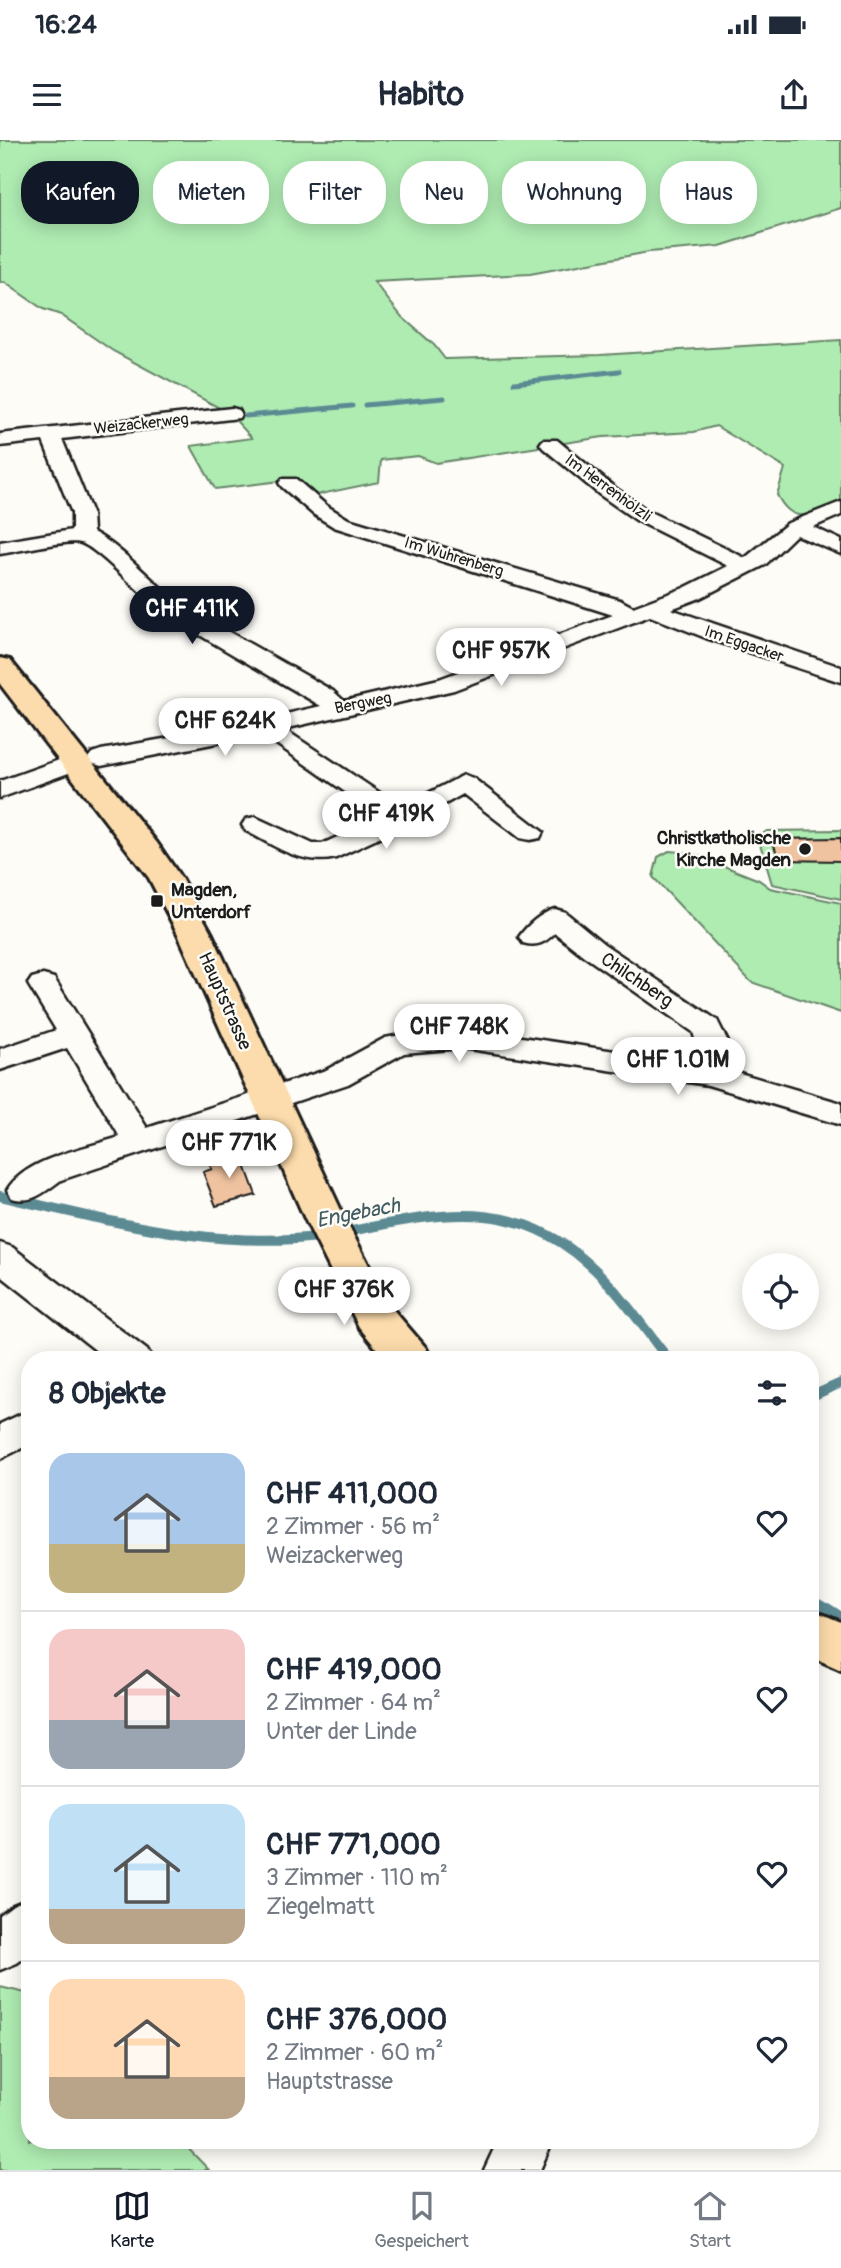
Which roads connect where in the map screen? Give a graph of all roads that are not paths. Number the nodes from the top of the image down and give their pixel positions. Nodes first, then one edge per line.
1 (232, 414) dead end
2 (50, 434) junction
3 (0, 440) edge
4 (550, 444) dead end
5 (289, 483) dead end
6 (841, 508) edge
7 (795, 527) junction
8 (83, 535) junction
9 (0, 548) edge
10 (841, 548) edge
11 (744, 566) junction
12 (639, 611) junction
13 (0, 666) edge
14 (841, 675) edge
15 (337, 707) junction
16 (268, 725) junction
17 (88, 760) junction
18 (0, 790) edge
19 (400, 818) junction
20 (255, 825) dead end
21 (530, 832) dead end
22 (533, 937) dead end
23 (43, 984) dead end
24 (74, 1035) junction
25 (0, 1060) edge
26 (710, 1075) junction
27 (270, 1100) junction
28 (841, 1114) edge
29 (140, 1143) junction
30 (23, 1190) dead end
31 (0, 1256) edge
32 (122, 1351) edge
33 (403, 1351) edge
34 (21, 1430) edge
35 (0, 1443) edge
36 (21, 1929) edge
37 (0, 1946) edge
38 (522, 2149) edge
39 (511, 2170) edge

1 - 2 street, Weizackerweg
2 - 3 street, Weizackerweg
2 - 8 street
4 - 11 street, Im Herrenhölzli
5 - 12 street, Im Wuhrenberg
6 - 7 street, Bergweg
7 - 10 street
7 - 11 street, Bergweg
8 - 9 street
8 - 15 street
11 - 12 street, Bergweg
12 - 14 street, Im Eggacker
12 - 15 street, Bergweg
13 - 17 main road, Hauptstrasse
15 - 16 street, Bergweg
16 - 17 street, Bergweg
16 - 19 street
17 - 18 street, Bergweg
17 - 27 main road, Hauptstrasse
19 - 20 street
19 - 21 street
22 - 26 street, Chilchberg
23 - 24 street
24 - 25 street
24 - 29 street
26 - 27 street
26 - 28 street
27 - 29 street
27 - 33 main road, Hauptstrasse
29 - 30 street
31 - 32 street
34 - 35 street
36 - 37 street
38 - 39 street

